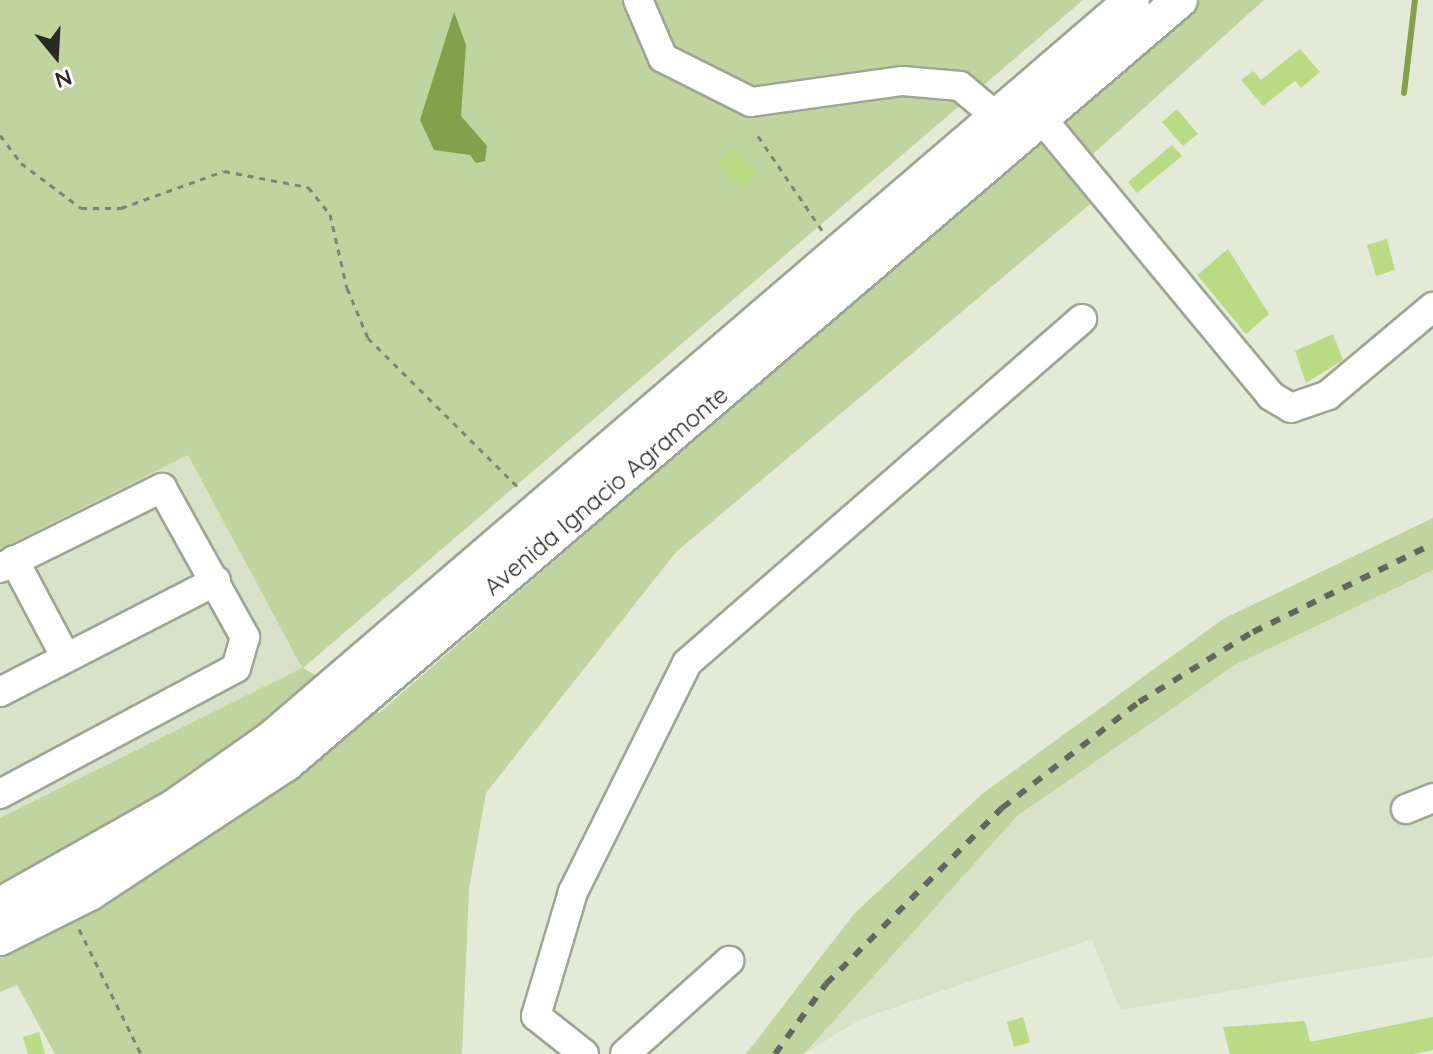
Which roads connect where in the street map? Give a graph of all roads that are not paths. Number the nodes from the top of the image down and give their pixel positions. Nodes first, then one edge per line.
1 (638, 0) edge
2 (1132, 0) edge
3 (1180, 0) edge
4 (1020, 124) junction
5 (1433, 307) edge
6 (1082, 319) dead end
7 (7, 564) edge
8 (216, 581) junction
9 (66, 658) junction
10 (0, 692) edge
11 (0, 794) edge
12 (1433, 798) edge
13 (1406, 809) dead end
14 (3, 920) edge
15 (729, 961) dead end
16 (584, 1054) edge
17 (625, 1054) edge

1 - 4 street
2 - 4 main road, Avenida Ignacio Agramonte
3 - 4 main road, Avenida Ignacio Agramonte
4 - 5 street
4 - 14 main road, Avenida Ignacio Agramonte
4 - 14 main road, Avenida Ignacio Agramonte
6 - 16 street
7 - 8 street
7 - 9 street
8 - 9 street
8 - 11 street
9 - 10 street
12 - 13 street
15 - 17 street

